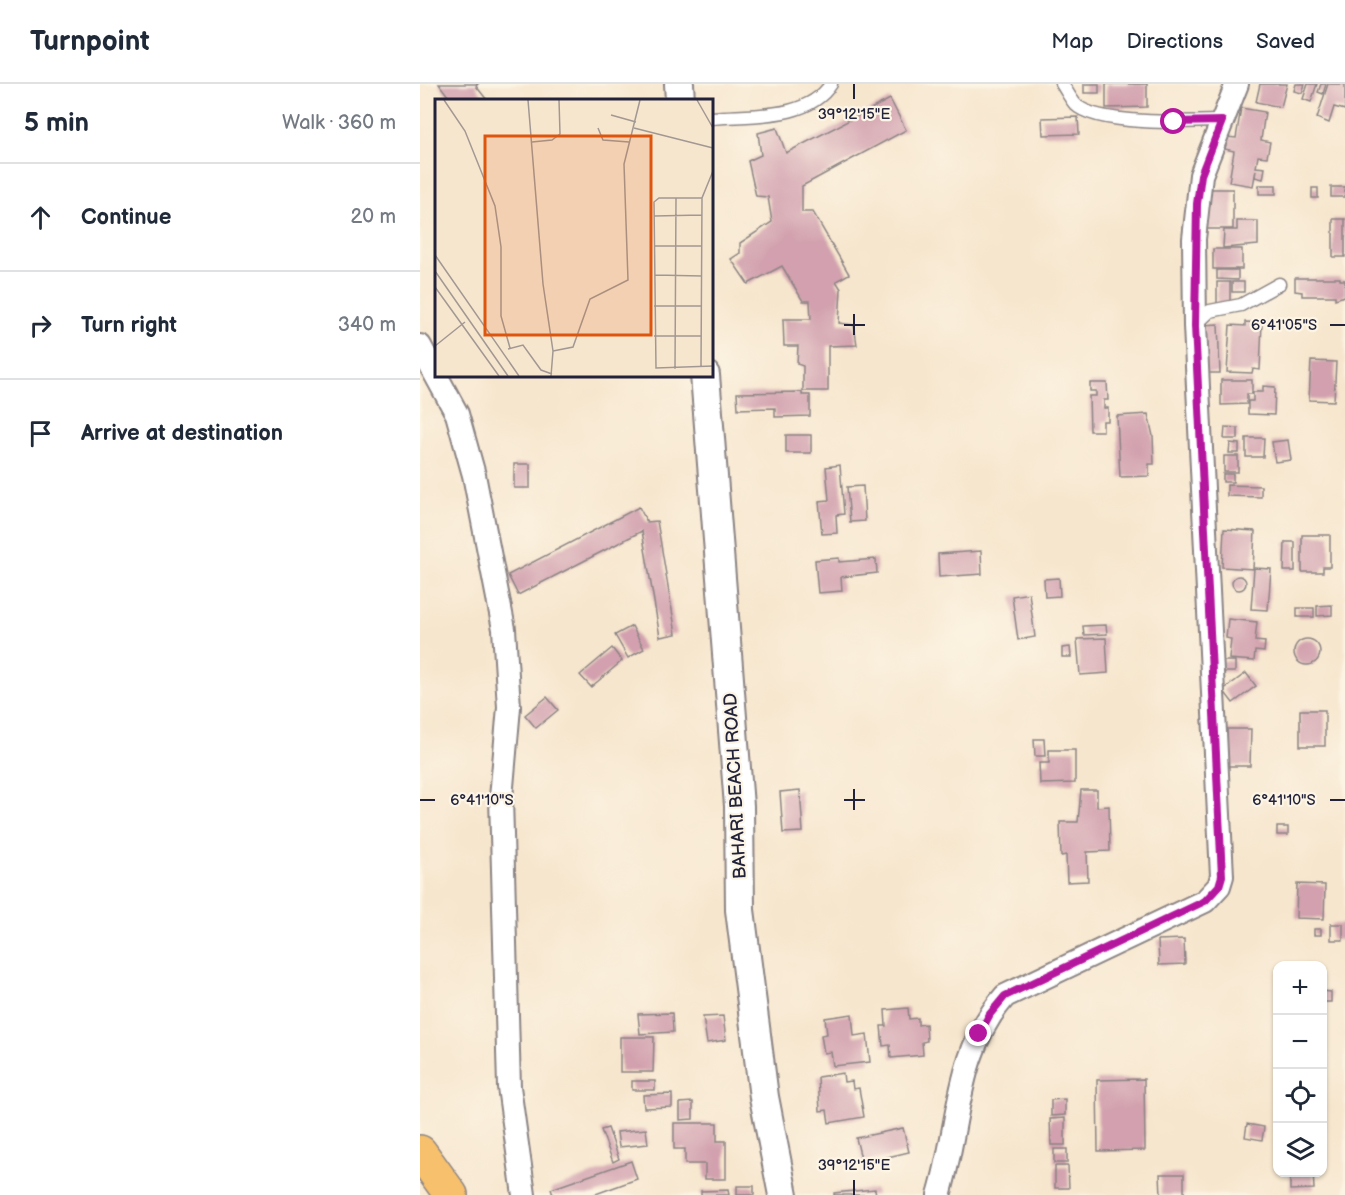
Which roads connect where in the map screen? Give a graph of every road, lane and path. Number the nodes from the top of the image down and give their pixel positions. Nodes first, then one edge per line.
1 (679, 84) edge
2 (831, 84) edge
3 (1062, 84) edge
4 (1236, 84) edge
5 (680, 99) edge
6 (712, 118) edge
7 (1222, 121) junction
8 (1279, 284) dead end
9 (1195, 326) junction
10 (420, 346) edge
11 (435, 374) edge
12 (436, 376) edge
13 (705, 376) edge
14 (420, 1152) edge
15 (451, 1195) edge
16 (524, 1195) edge
17 (783, 1195) edge
18 (939, 1195) edge

1 - 5 street
2 - 6 lane
3 - 7 lane
4 - 7 street
7 - 9 street
8 - 9 lane
9 - 18 street
10 - 11 street
12 - 16 street
13 - 17 street, BAHARI BEACH ROAD
14 - 15 highway

